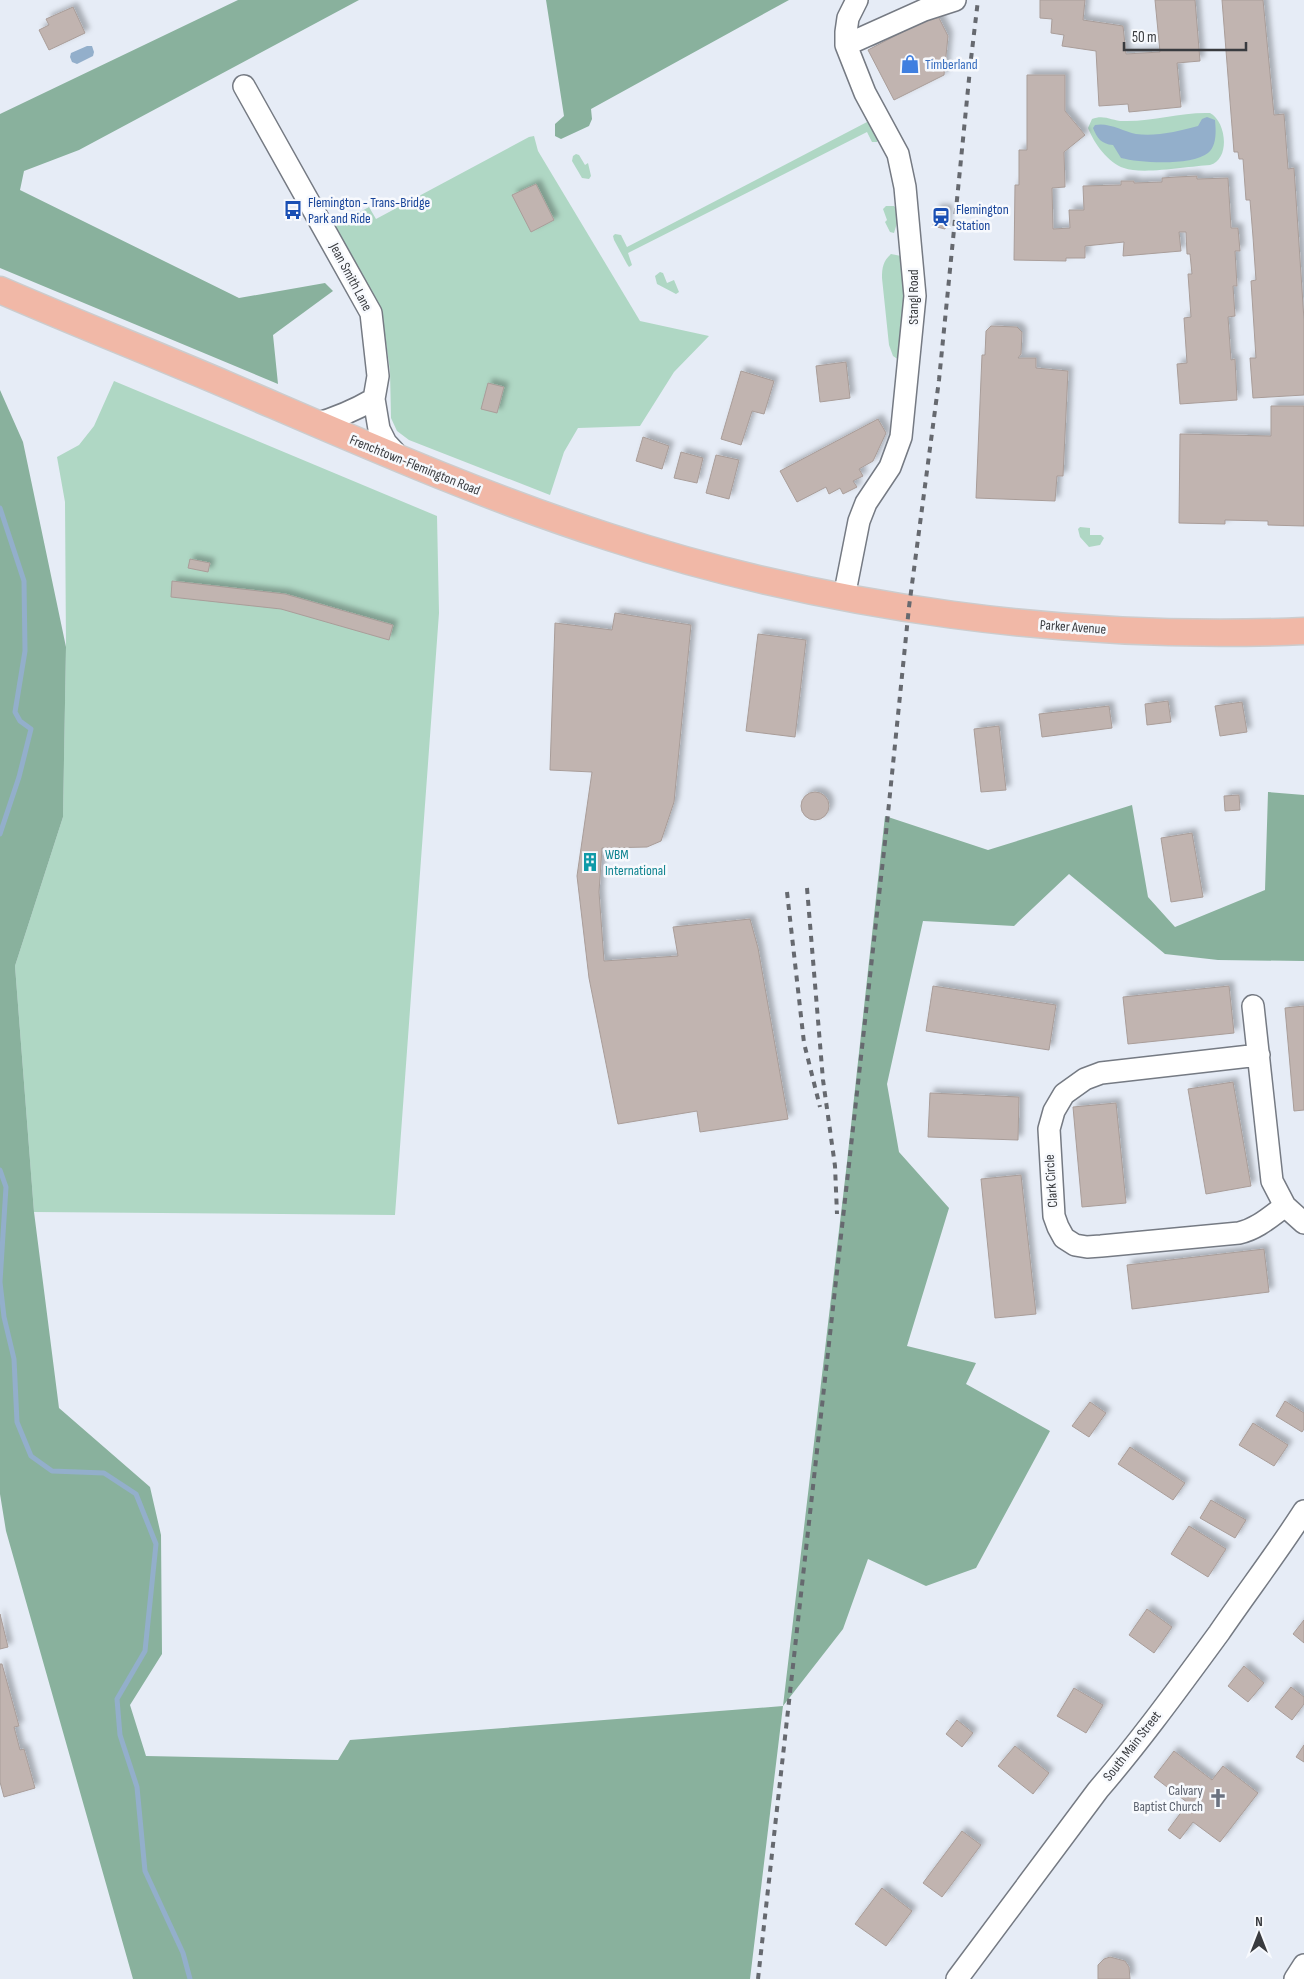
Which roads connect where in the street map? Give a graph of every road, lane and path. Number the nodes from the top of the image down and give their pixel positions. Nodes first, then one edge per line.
1 (857, 0) edge
2 (955, 0) edge
3 (846, 45) junction
4 (244, 86) dead end
5 (0, 290) edge
6 (374, 399) junction
7 (315, 424) junction
8 (400, 459) junction
9 (844, 597) junction
10 (1304, 631) edge
11 (1253, 1006) dead end
12 (1259, 1055) junction
13 (1285, 1206) junction
14 (1304, 1223) edge
15 (1304, 1511) edge
16 (1304, 1965) edge
17 (957, 1979) edge
18 (1295, 1979) edge

1 - 3 street, Stangl Road
2 - 3 street
3 - 9 street, Stangl Road
4 - 6 street, Jean Smith Lane
5 - 7 main road, Frenchtown-Flemington Road
6 - 7 street
6 - 8 street, Jean Smith Lane
7 - 8 main road, Frenchtown-Flemington Road
8 - 9 main road, Frenchtown-Flemington Road
9 - 10 main road, Parker Avenue
11 - 12 street
12 - 13 street
12 - 13 street, Clark Circle
13 - 14 street
15 - 17 street, South Main Street
16 - 18 street

